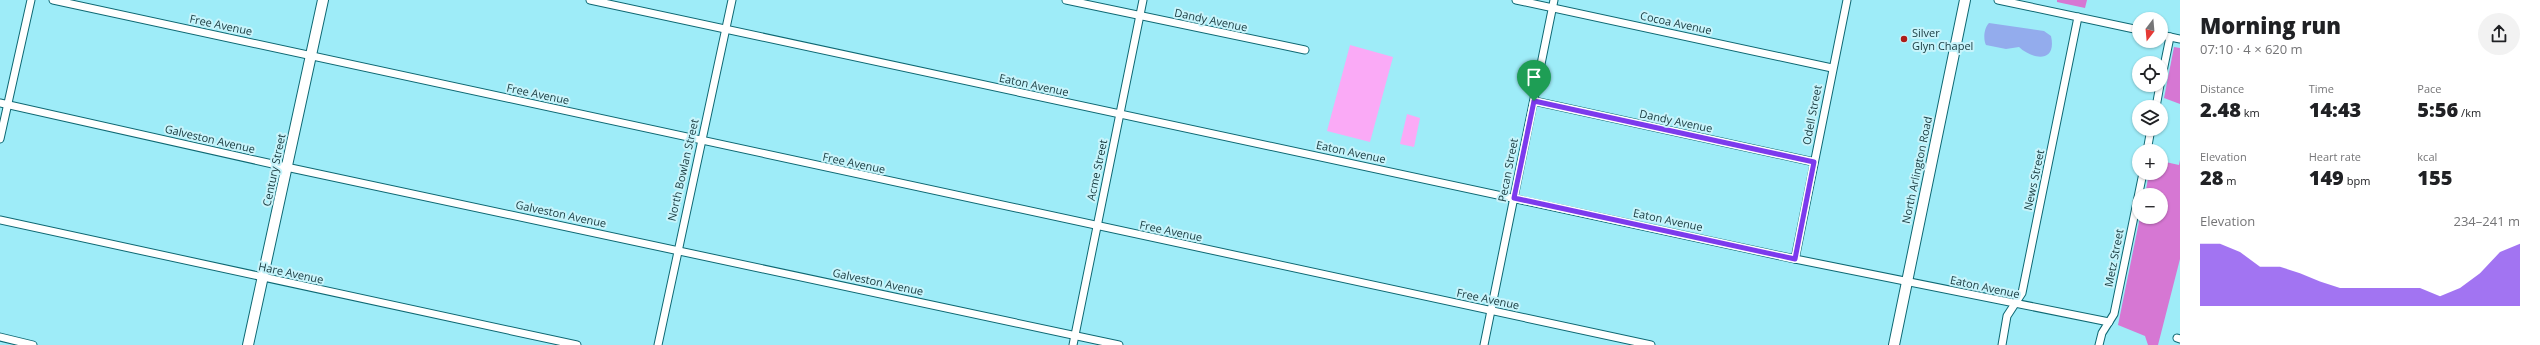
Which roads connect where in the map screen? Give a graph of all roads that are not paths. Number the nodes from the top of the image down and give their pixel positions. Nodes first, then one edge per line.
1 (31, 0) edge
2 (53, 0) edge
3 (323, 0) edge
4 (590, 0) edge
5 (732, 0) edge
6 (1066, 0) edge
7 (1143, 0) edge
8 (1516, 0) edge
9 (1554, 0) edge
10 (1847, 0) edge
11 (1965, 0) edge
12 (1998, 0) edge
13 (1553, 8) junction
14 (1139, 16) junction
15 (2078, 17) junction
16 (726, 29) junction
17 (2132, 29) edge
18 (2170, 37) joint
19 (2180, 39) edge
20 (1305, 50) dead end
21 (311, 56) junction
22 (2166, 56) edge
23 (1832, 68) junction
24 (1534, 101) junction
25 (4, 104) edge
26 (1120, 114) junction
27 (0, 139) edge
28 (701, 141) junction
29 (1814, 162) junction
30 (286, 167) junction
31 (2142, 180) edge
32 (1514, 198) junction
33 (0, 220) edge
34 (1096, 226) junction
35 (677, 250) junction
36 (1795, 259) junction
37 (263, 278) junction
38 (1907, 282) junction
39 (2014, 304) junction
40 (1492, 311) junction
41 (2109, 322) junction
42 (1075, 336) junction
43 (0, 338) edge
44 (33, 345) edge
45 (248, 345) edge
46 (577, 345) edge
47 (658, 345) edge
48 (1073, 345) edge
49 (1119, 345) edge
50 (1484, 345) edge
51 (1651, 345) edge
52 (1894, 345) edge
53 (2002, 345) edge
54 (2099, 345) edge

1 - 25 street
2 - 21 street, Free Avenue
3 - 21 street, Century Street
4 - 16 street, Eaton Avenue
5 - 16 street, North Bowlan Street
6 - 14 street, Dandy Avenue
7 - 14 street, Acme Street
8 - 13 street, Cocoa Avenue
9 - 13 street, Pecan Street
10 - 23 street, Odell Street
11 - 38 street, North Arlington Road
12 - 15 street
13 - 23 street, Cocoa Avenue
13 - 24 street, Pecan Street
14 - 20 street, Dandy Avenue
14 - 26 street, Acme Street
15 - 17 street
15 - 39 street, News Street
16 - 26 street, Eaton Avenue
16 - 28 street, North Bowlan Street
18 - 19 street
18 - 22 street
21 - 28 street, Free Avenue
21 - 30 street, Century Street
23 - 29 street, Odell Street
24 - 29 street, Dandy Avenue
24 - 32 street, Pecan Street
25 - 27 street
25 - 30 street, Galveston Avenue
26 - 32 street, Eaton Avenue
26 - 34 street, Acme Street
28 - 34 street, Free Avenue
28 - 35 street, North Bowlan Street
29 - 36 street, Odell Street
30 - 35 street, Galveston Avenue
30 - 37 street, Century Street
31 - 41 street, Metz Street
32 - 36 street, Eaton Avenue
32 - 40 street, Pecan Street
33 - 37 street, Hare Avenue
34 - 40 street, Free Avenue
34 - 42 street, Acme Street
35 - 42 street, Galveston Avenue
35 - 47 street, North Bowlan Street
36 - 38 street, Eaton Avenue
37 - 45 street, Century Street
37 - 46 street, Hare Avenue
38 - 39 street, Eaton Avenue
38 - 52 street, North Arlington Road
39 - 41 street, Eaton Avenue
39 - 53 street, News Street
40 - 50 street, Pecan Street
40 - 51 street, Free Avenue
41 - 54 street, Metz Street
42 - 48 street, Acme Street
42 - 49 street, Galveston Avenue
43 - 44 street

